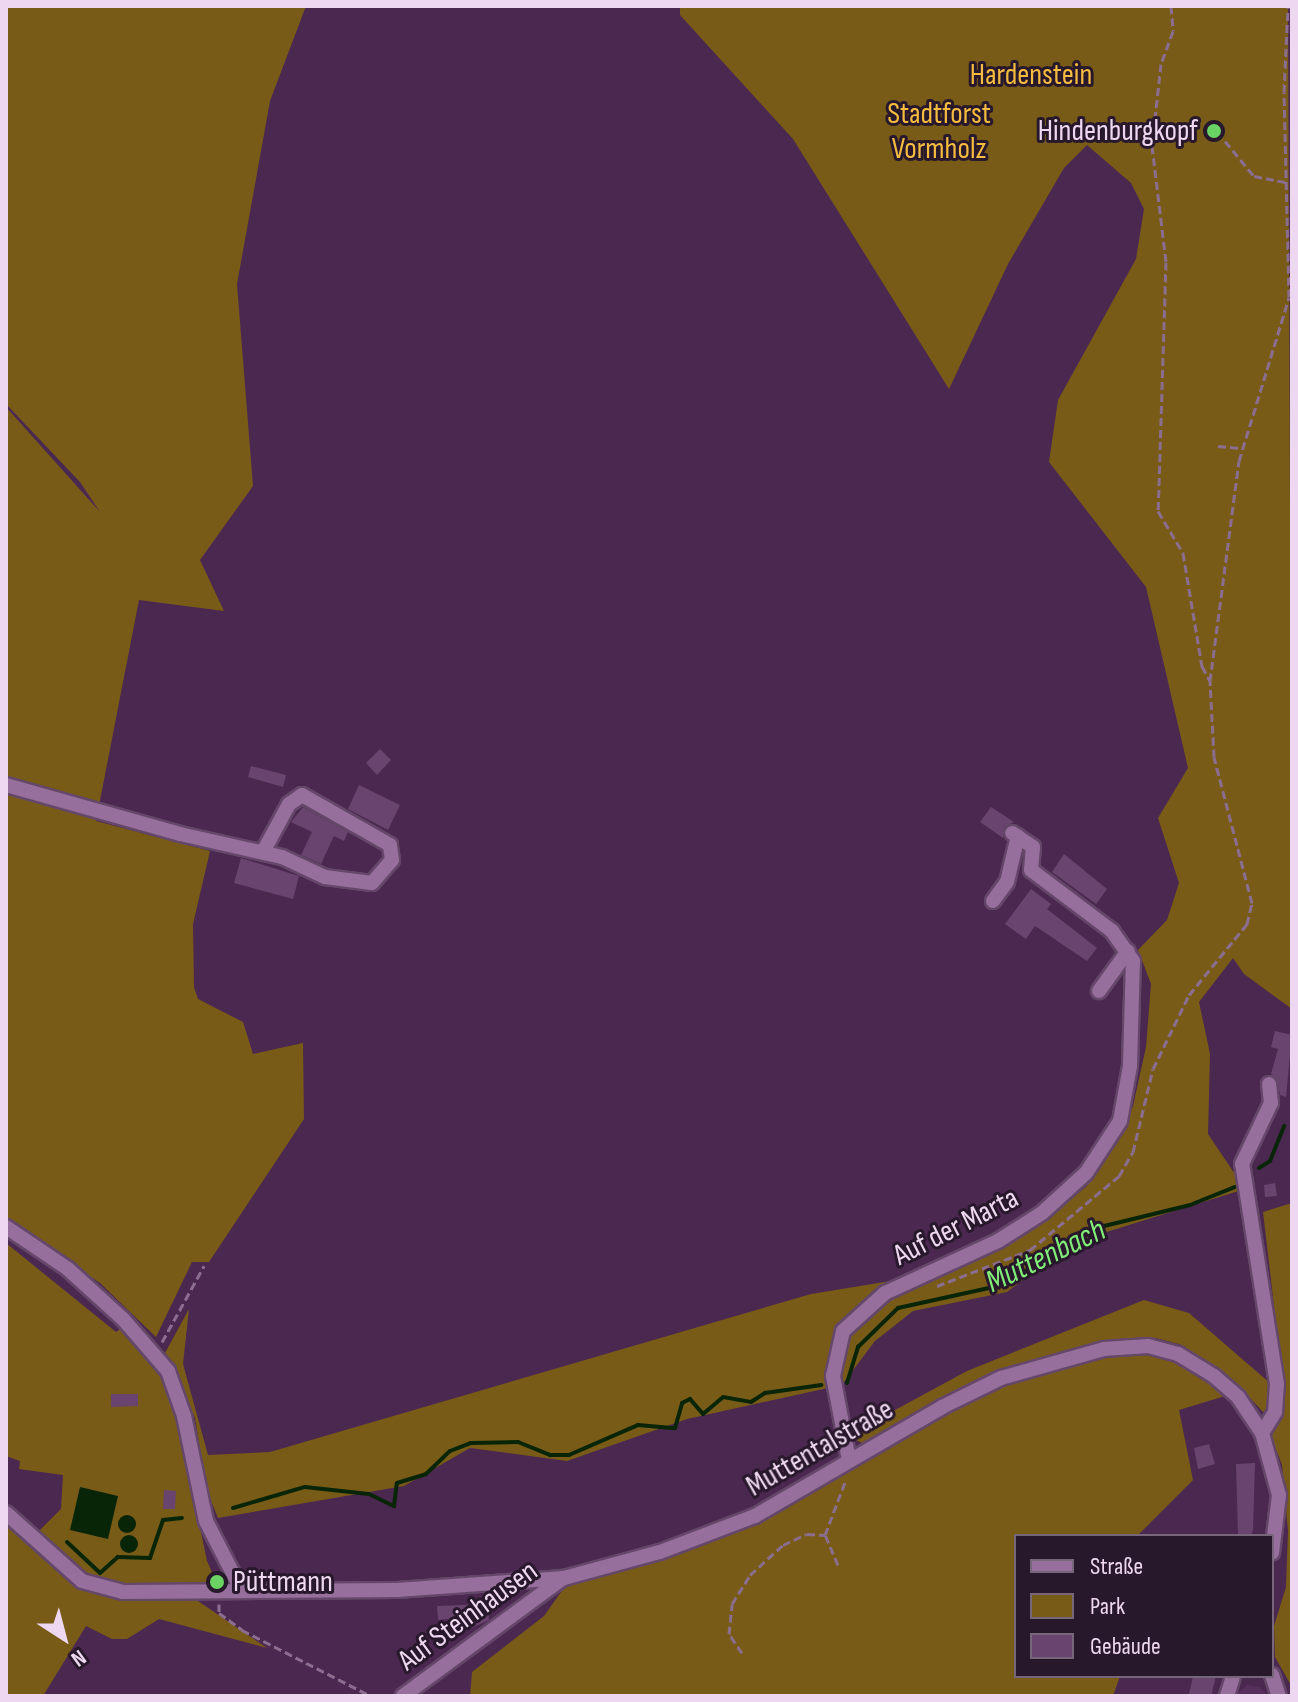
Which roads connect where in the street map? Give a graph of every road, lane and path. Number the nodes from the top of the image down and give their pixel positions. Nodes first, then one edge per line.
1 (1171, 6) edge
2 (1288, 6) edge
3 (1225, 141) dead end
4 (1285, 182) junction
5 (1218, 446) dead end
6 (1243, 448) junction
7 (1239, 461) dead end
8 (1210, 681) dead end
9 (6, 785) edge
10 (263, 852) junction
11 (993, 901) dead end
12 (1128, 951) junction
13 (1099, 991) dead end
14 (1269, 1084) dead end
15 (6, 1227) edge
16 (204, 1266) dead end
17 (156, 1352) junction
18 (1262, 1433) junction
19 (847, 1461) junction
20 (6, 1513) edge
21 (825, 1535) junction
22 (1274, 1536) edge
23 (838, 1565) dead end
24 (564, 1578) junction
25 (241, 1589) junction
26 (218, 1593) junction
27 (742, 1653) dead end
28 (371, 1696) edge
29 (403, 1696) edge

1 - 8 path
2 - 4 path
3 - 4 path
4 - 6 path
5 - 6 path
6 - 7 path
9 - 10 street
10 - 10 street
11 - 12 street
12 - 13 street
12 - 19 street, Auf der Marta
14 - 18 street
15 - 17 street
16 - 17 path
17 - 25 street
18 - 19 street, Muttentalstraße
18 - 22 street, Muttentalstraße
19 - 21 path
19 - 24 street, Muttentalstraße
20 - 26 street, Muttentalstraße
21 - 23 path
21 - 27 path
24 - 25 street, Muttentalstraße
24 - 29 street, Auf Steinhausen
25 - 26 street, Muttentalstraße
26 - 28 path

